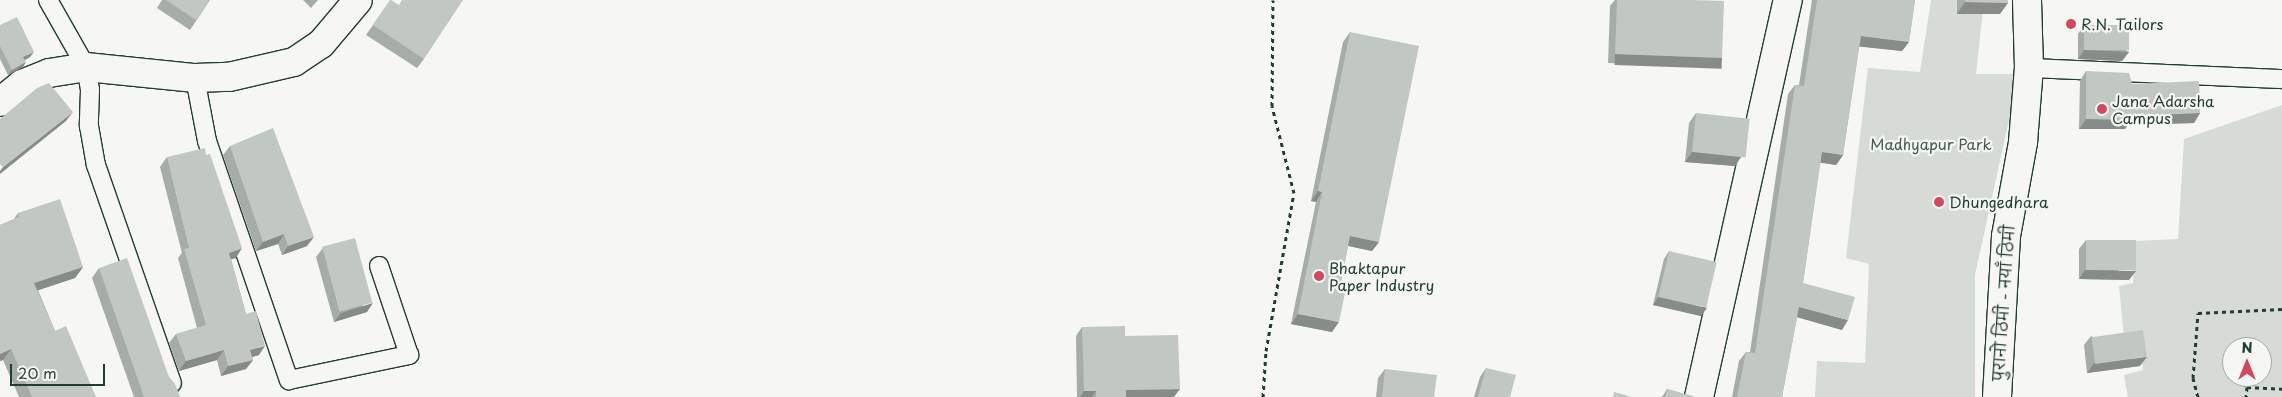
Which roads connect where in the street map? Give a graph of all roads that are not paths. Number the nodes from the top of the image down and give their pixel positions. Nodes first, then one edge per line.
1 (48, 0) edge
2 (358, 0) edge
3 (1788, 0) edge
4 (2027, 0) edge
5 (86, 67) junction
6 (2029, 68) junction
7 (195, 78) junction
8 (2282, 78) edge
9 (0, 102) edge
10 (379, 266) dead end
11 (172, 383) edge
12 (1699, 397) edge
13 (1997, 397) edge

1 - 5 lane
2 - 7 street
3 - 12 street
4 - 6 street, पुरानो ठिमी - नयाँ ठिमी
5 - 7 street
5 - 9 street
5 - 11 lane
6 - 8 lane
6 - 13 street, पुरानो ठिमी - नयाँ ठिमी
7 - 10 lane

